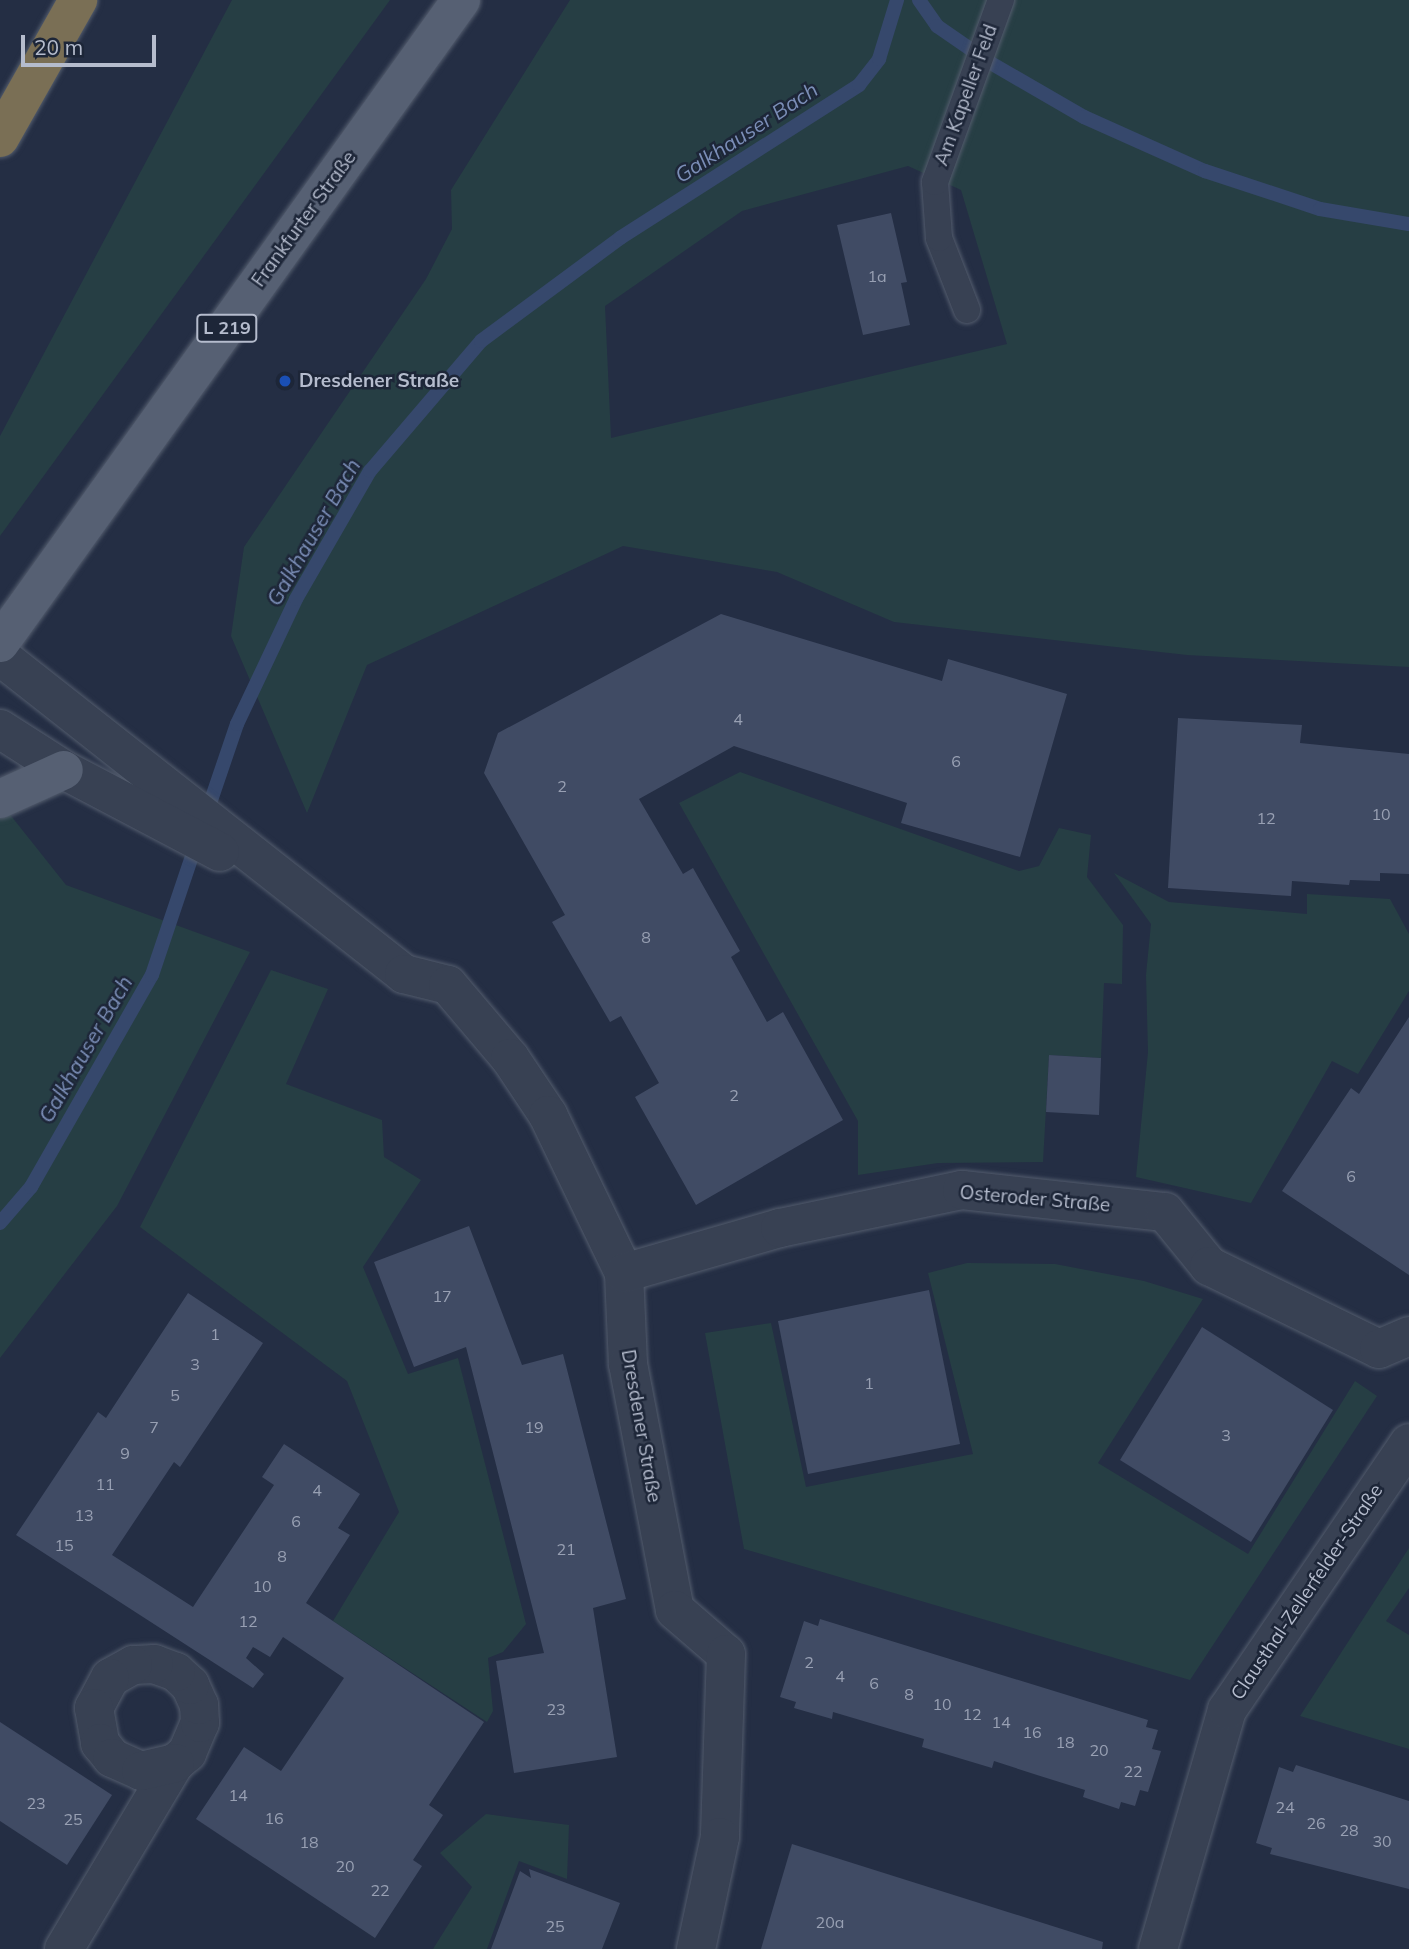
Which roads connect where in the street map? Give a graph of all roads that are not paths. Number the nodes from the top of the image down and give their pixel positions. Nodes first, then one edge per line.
1 (78, 0) edge
2 (461, 0) edge
3 (999, 6) edge
4 (0, 138) edge
5 (967, 310) dead end
6 (0, 643) edge
7 (0, 656) edge
8 (0, 729) edge
9 (64, 770) junction
10 (0, 799) edge
11 (293, 890) junction
12 (624, 1273) junction
13 (1409, 1336) edge
14 (1409, 1443) edge
15 (175, 1763) dead end
16 (64, 1949) edge
17 (696, 1949) edge
18 (1158, 1949) edge

1 - 4 highway
2 - 6 main road, Frankfurter Straße / L 219
3 - 5 lane, Am Kapeller Feld
7 - 11 street, Dresdener Straße
8 - 9 street, Dresdener Straße
9 - 10 main road
9 - 11 street, Dresdener Straße
11 - 12 street, Dresdener Straße
12 - 13 street, Osteroder Straße
12 - 17 street, Dresdener Straße
14 - 18 street, Clausthal-Zellerfelder-Straße
15 - 16 street

